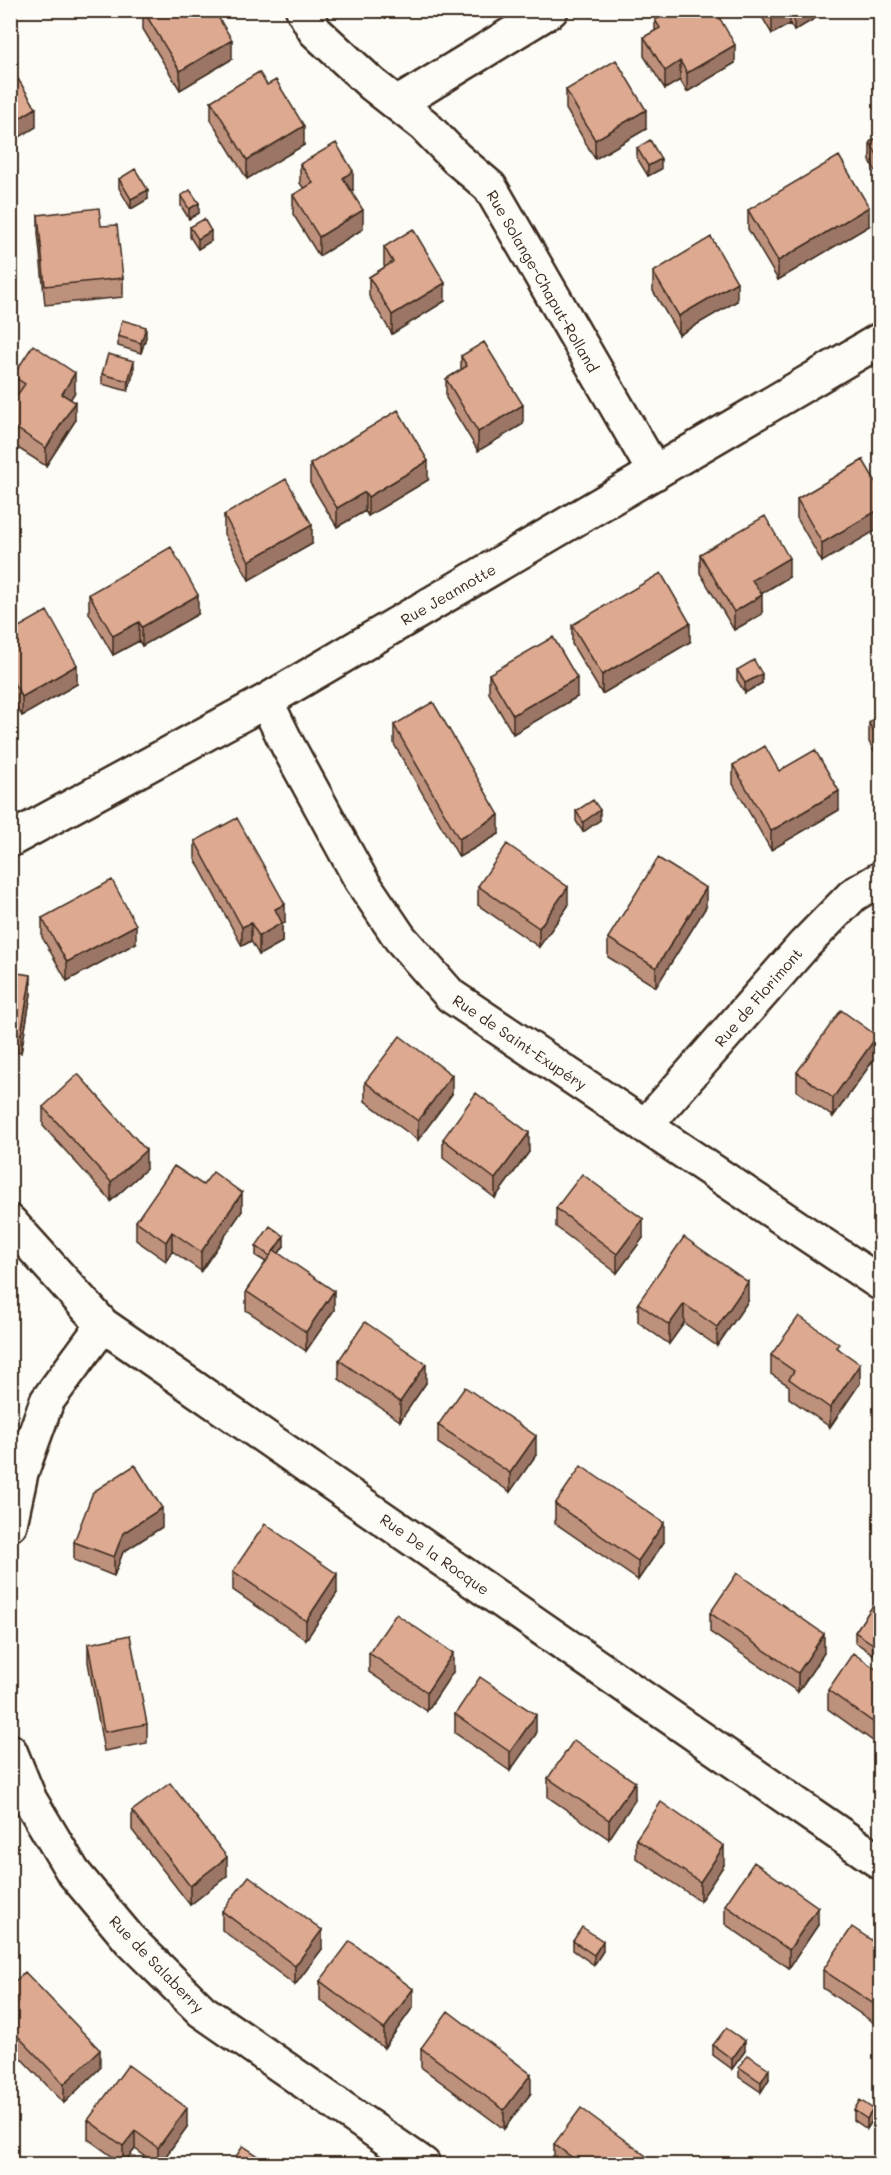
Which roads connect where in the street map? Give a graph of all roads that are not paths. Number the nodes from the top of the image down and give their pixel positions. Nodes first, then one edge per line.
1 (303, 10) edge
2 (551, 10) edge
3 (397, 104) junction
4 (880, 340) edge
5 (655, 473) junction
6 (266, 700) junction
7 (10, 840) edge
8 (880, 879) edge
9 (645, 1126) junction
10 (10, 1222) edge
11 (880, 1283) edge
12 (103, 1325) junction
13 (10, 1524) edge
14 (10, 1751) edge
15 (880, 1863) edge
16 (423, 2164) edge

1 - 3 street, Rue Solange-Chaput-Rolland
2 - 3 street
3 - 5 street, Rue Solange-Chaput-Rolland
4 - 5 street, Rue Jeannotte
5 - 6 street, Rue Jeannotte
6 - 7 street, Rue Jeannotte
6 - 9 street, Rue de Saint-Exupéry
8 - 9 street, Rue de Florimont
9 - 11 street, Rue de Saint-Exupéry
10 - 12 street, Rue De la Rocque
12 - 13 street
12 - 15 street, Rue De la Rocque
14 - 16 street, Rue de Salaberry

